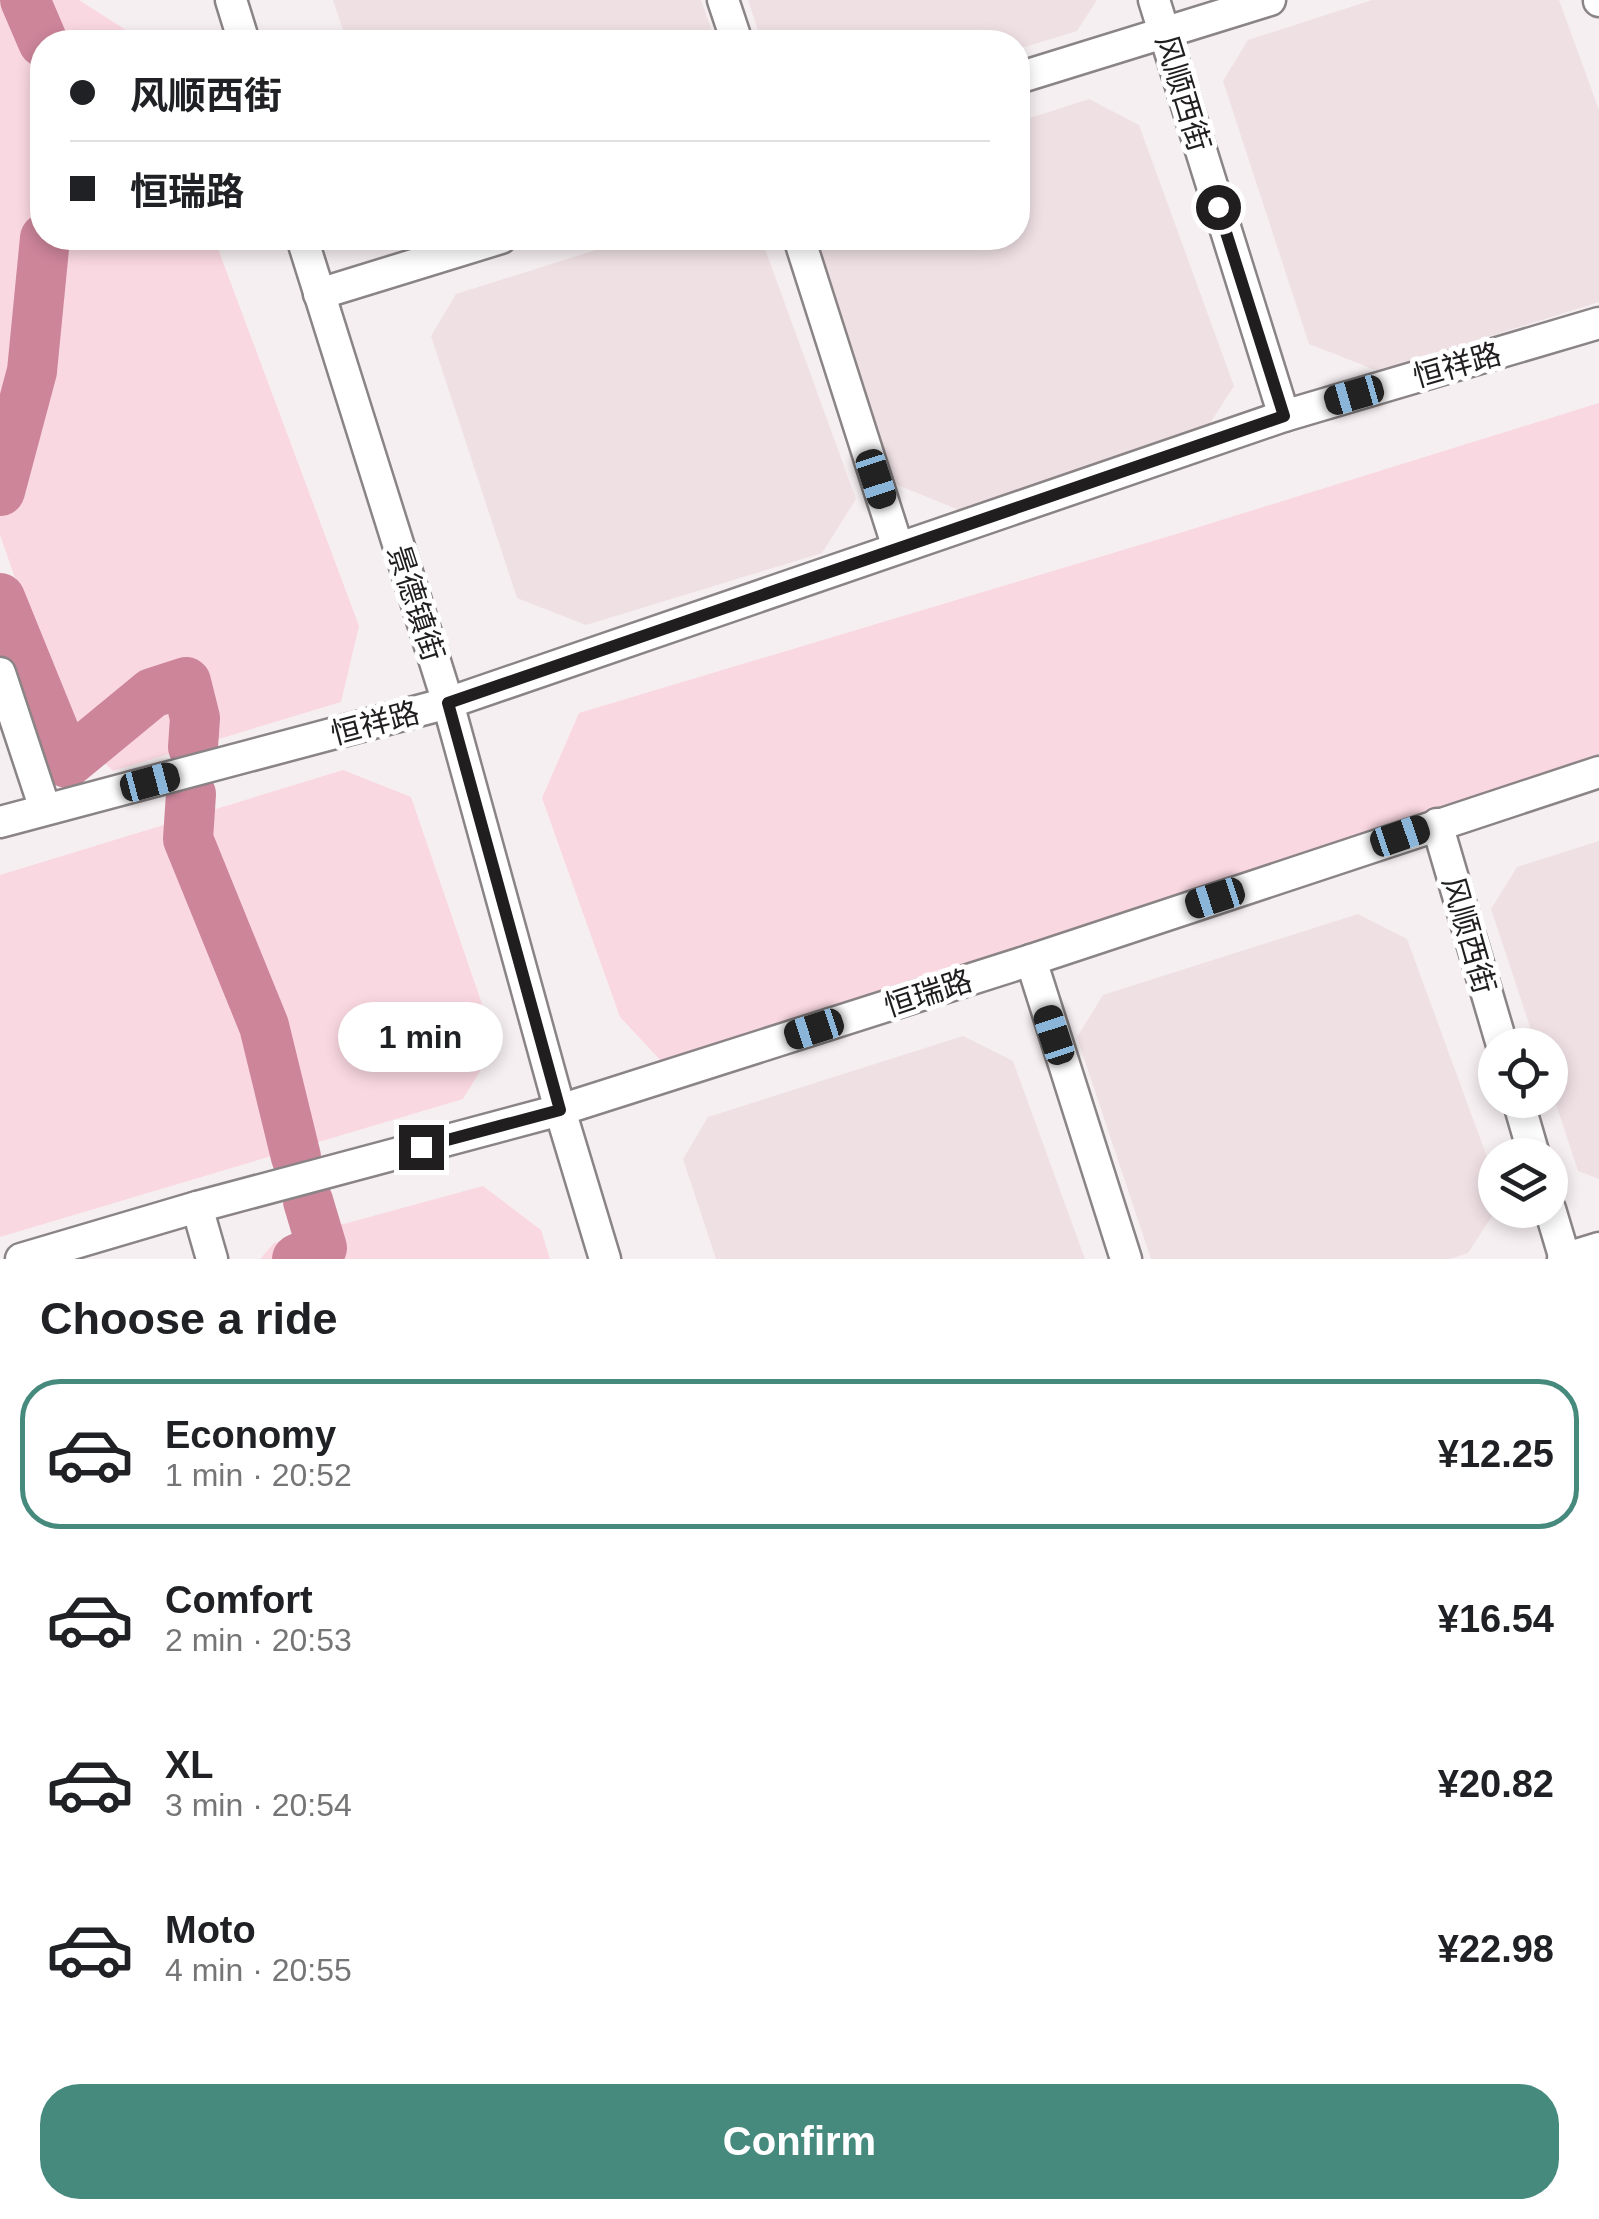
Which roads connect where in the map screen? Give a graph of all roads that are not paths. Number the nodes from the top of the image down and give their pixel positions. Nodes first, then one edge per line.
1 (231, 0) edge
2 (723, 0) edge
3 (1154, 0) edge
4 (1270, 0) edge
5 (240, 30) edge
6 (733, 30) edge
7 (1164, 33) junction
8 (1030, 74) edge
9 (306, 250) edge
10 (462, 250) edge
11 (803, 250) edge
12 (319, 294) junction
13 (1599, 324) edge
14 (1284, 416) junction
15 (898, 548) junction
16 (0, 673) edge
17 (448, 703) junction
18 (1599, 772) edge
19 (45, 809) junction
20 (0, 822) edge
21 (1437, 824) junction
22 (1030, 960) junction
23 (1497, 1028) edge
24 (560, 1110) junction
25 (198, 1207) junction
26 (1555, 1228) edge
27 (1599, 1248) edge
28 (21, 1259) edge
29 (212, 1259) edge
30 (605, 1259) edge
31 (1126, 1259) edge
32 (1564, 1259) edge

1 - 5 street
2 - 6 street
3 - 7 street, 风顺西街
4 - 7 street
7 - 8 street
7 - 14 street, 风顺西街
9 - 12 street, 景德镇街
10 - 12 street
11 - 15 street
12 - 17 street, 景德镇街
13 - 14 street, 恒祥路
14 - 15 street, 恒祥路
15 - 17 street, 恒祥路
16 - 19 street
17 - 19 street, 恒祥路
17 - 24 street, 景德镇街
18 - 21 street, 恒瑞路
19 - 20 street, 恒祥路
21 - 22 street, 恒瑞路
21 - 23 street, 风顺西街
22 - 24 street, 恒瑞路
22 - 31 street
24 - 25 street, 恒瑞路
24 - 30 street, 景德镇街
25 - 28 street, 恒瑞路
25 - 29 street
26 - 32 street
27 - 32 street

